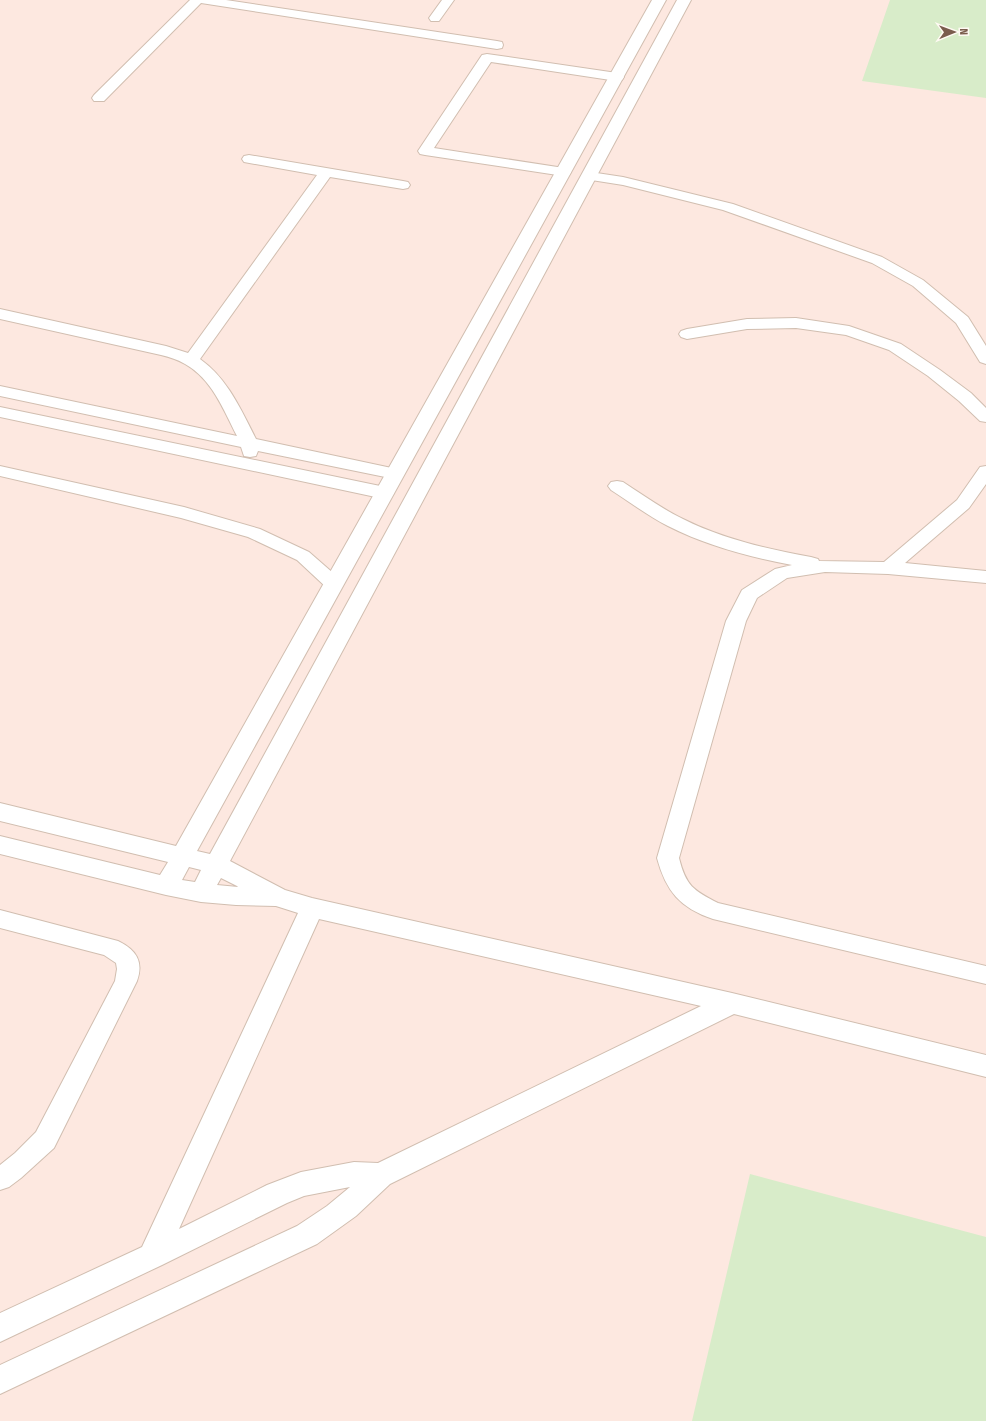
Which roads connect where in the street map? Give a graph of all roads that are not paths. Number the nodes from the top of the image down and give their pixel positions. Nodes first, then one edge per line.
1 (197, 0) edge
2 (202, 0) edge
3 (448, 0) edge
4 (660, 0) edge
5 (684, 0) edge
6 (435, 18) dead end
7 (497, 45) dead end
8 (617, 77) junction
9 (641, 81) junction
10 (99, 98) dead end
11 (249, 158) dead end
12 (326, 172) junction
13 (564, 172) junction
14 (590, 176) junction
15 (402, 185) dead end
16 (0, 314) edge
17 (687, 334) dead end
18 (986, 359) edge
19 (192, 360) junction
20 (0, 391) edge
21 (0, 412) edge
22 (986, 417) edge
23 (249, 443) junction
24 (252, 465) junction
25 (0, 471) edge
26 (986, 471) edge
27 (395, 474) junction
28 (424, 480) junction
29 (617, 486) dead end
30 (385, 493) junction
31 (414, 499) junction
32 (824, 566) junction
33 (888, 568) junction
34 (986, 577) edge
35 (334, 584) junction
36 (357, 605) junction
37 (0, 812) edge
38 (0, 845) edge
39 (182, 856) junction
40 (216, 865) junction
41 (166, 886) junction
42 (201, 892) junction
43 (277, 897) junction
44 (312, 908) junction
45 (0, 919) edge
46 (986, 975) edge
47 (732, 1003) junction
48 (986, 1066) edge
49 (380, 1175) junction
50 (0, 1179) edge
51 (152, 1256) junction
52 (0, 1328) edge
53 (0, 1380) edge

1 - 10 lane
2 - 7 lane
3 - 6 lane
4 - 8 street
5 - 9 street
8 - 9 street
8 - 13 street
8 - 13 lane
9 - 14 street
11 - 12 lane
12 - 15 lane
12 - 19 lane
13 - 14 street
13 - 27 street
14 - 18 lane
14 - 28 street
16 - 19 lane
17 - 22 lane
19 - 23 lane
20 - 23 lane
21 - 24 lane
23 - 24 lane
23 - 27 lane
24 - 30 lane
25 - 35 lane
26 - 33 lane
27 - 28 street
27 - 30 street
28 - 31 street
29 - 32 lane
30 - 31 street
30 - 35 street
31 - 36 street
32 - 33 lane
32 - 46 lane
33 - 34 lane
35 - 36 street
35 - 39 street
36 - 40 street
37 - 39 street
38 - 41 street
39 - 40 street
39 - 41 street
40 - 42 street
40 - 43 street
41 - 42 street
42 - 43 street
43 - 44 street
44 - 47 street
44 - 51 street
45 - 50 lane
47 - 48 street
47 - 49 street
49 - 51 street
49 - 53 street
51 - 52 street

